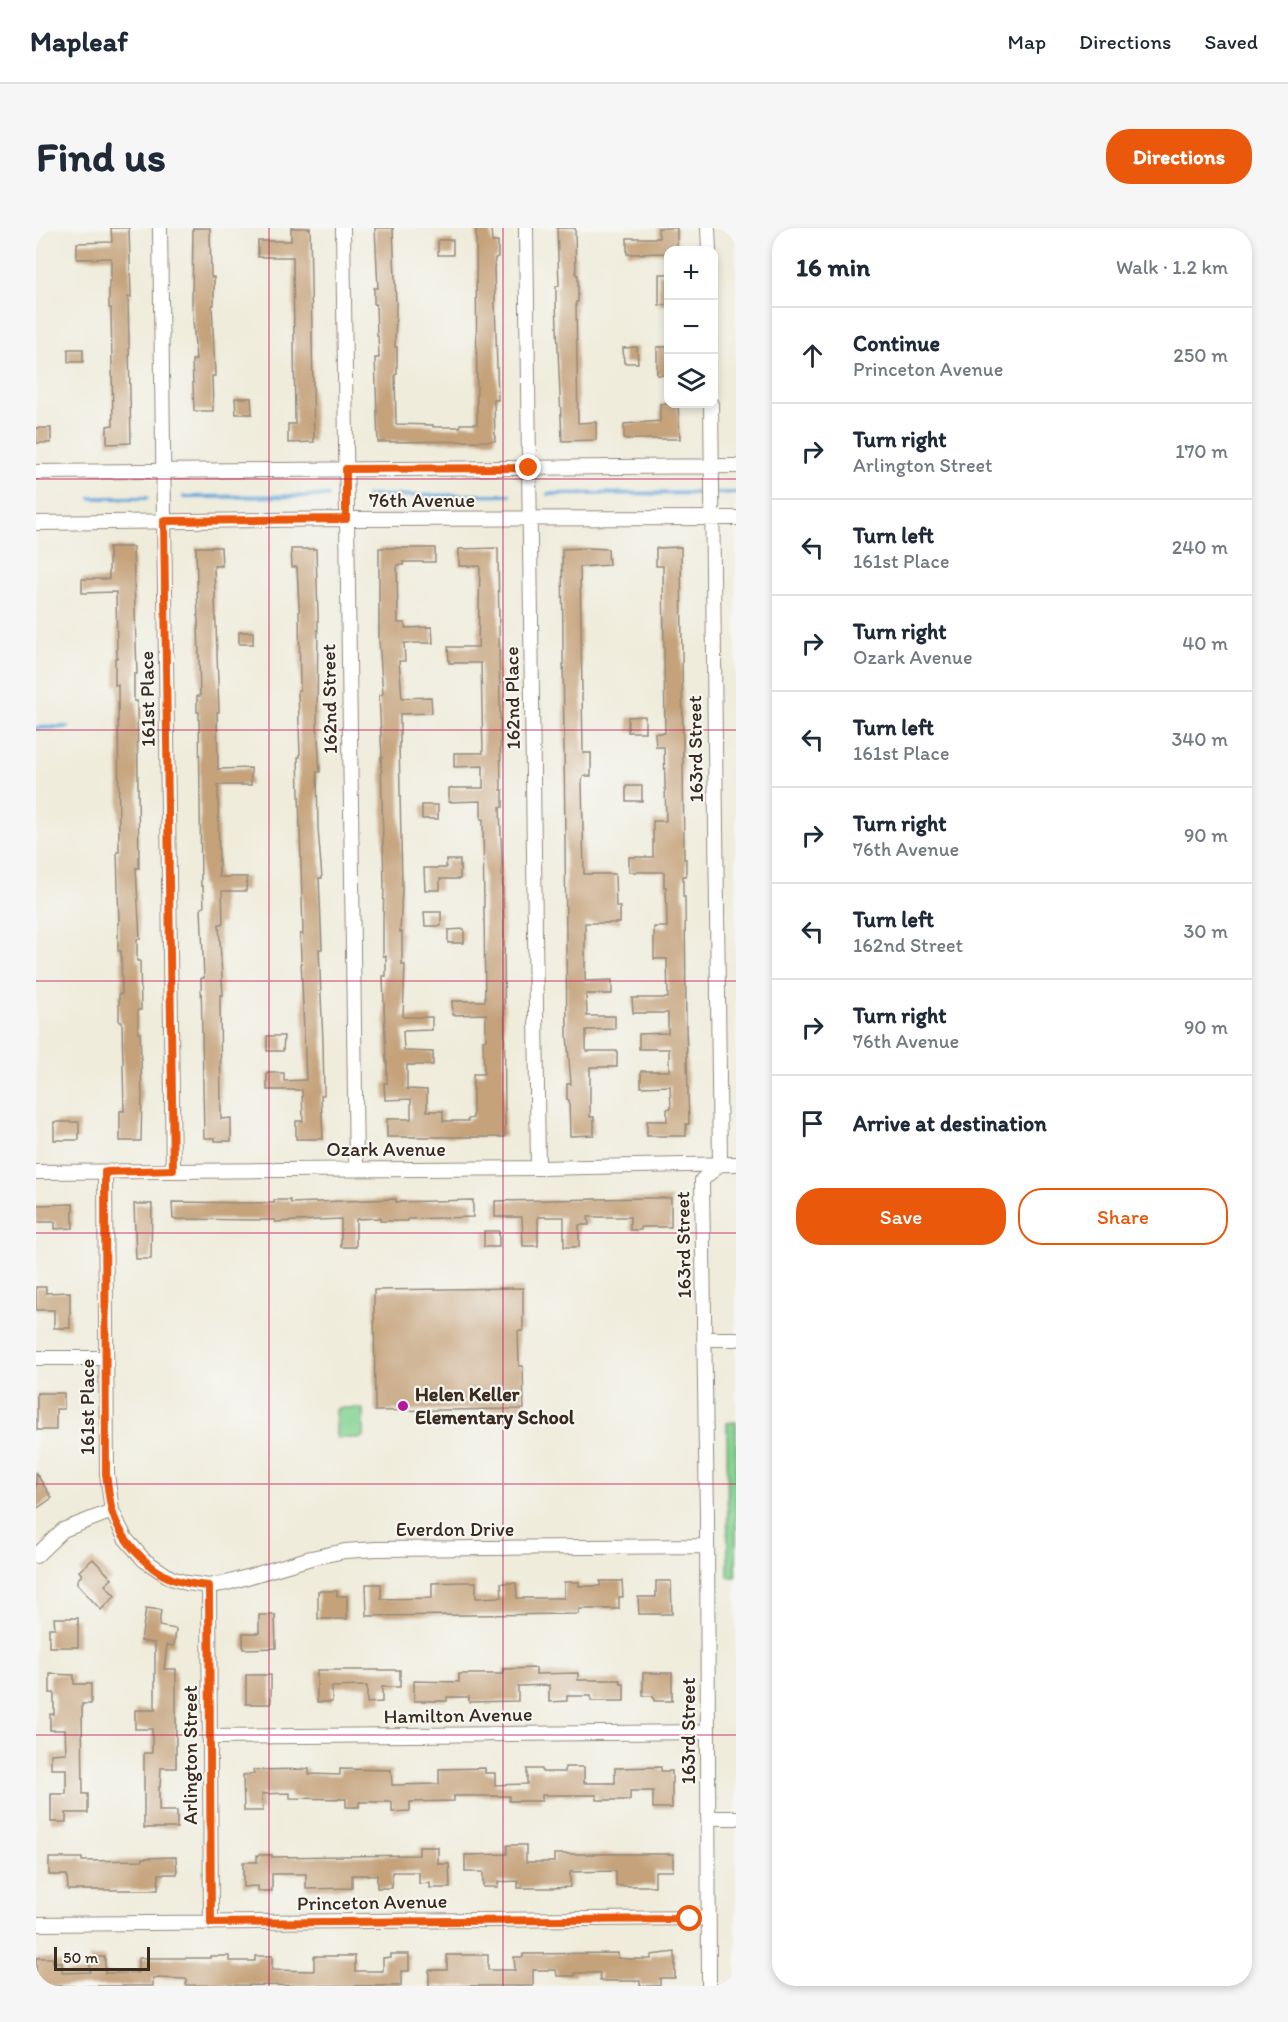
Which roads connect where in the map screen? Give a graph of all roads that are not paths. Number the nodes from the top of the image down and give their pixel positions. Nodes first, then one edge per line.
1 (160, 228) edge
2 (343, 228) edge
3 (526, 228) edge
4 (708, 228) edge
5 (709, 246) edge
6 (711, 408) edge
7 (736, 466) edge
8 (529, 468) junction
9 (346, 469) junction
10 (164, 470) junction
11 (36, 472) edge
12 (712, 473) junction
13 (712, 512) junction
14 (736, 518) edge
15 (346, 519) junction
16 (529, 520) junction
17 (164, 521) junction
18 (36, 523) edge
19 (720, 1164) junction
20 (736, 1164) edge
21 (356, 1168) junction
22 (538, 1168) junction
23 (173, 1170) junction
24 (36, 1172) edge
25 (105, 1172) junction
26 (704, 1339) junction
27 (736, 1339) edge
28 (36, 1358) edge
29 (106, 1358) junction
30 (112, 1511) junction
31 (707, 1546) junction
32 (36, 1556) edge
33 (209, 1586) junction
34 (708, 1732) junction
35 (209, 1737) junction
36 (708, 1818) junction
37 (736, 1818) edge
38 (709, 1918) junction
39 (211, 1923) junction
40 (36, 1924) edge
41 (709, 1986) edge

1 - 10 street, 161st Place
2 - 9 street, 162nd Street
3 - 8 street, 162nd Place
4 - 5 street
6 - 12 street, 163rd Street
7 - 12 street, 76th Avenue
8 - 9 street, 76th Avenue
8 - 12 street, 76th Avenue
8 - 16 street, 162nd Place
9 - 10 street, 76th Avenue
9 - 15 street, 162nd Street
10 - 11 street, 76th Avenue
10 - 17 street, 161st Place
12 - 13 street, 163rd Street
13 - 14 street, 76th Avenue
13 - 16 street, 76th Avenue
13 - 19 street, 163rd Street
15 - 16 street, 76th Avenue
15 - 17 street, 76th Avenue
15 - 21 street, 162nd Street
16 - 22 street, 162nd Place
17 - 18 street, 76th Avenue
17 - 23 street, 161st Place
19 - 20 street, Ozark Avenue
19 - 22 street, Ozark Avenue
19 - 26 street, 163rd Street
21 - 22 street, Ozark Avenue
21 - 23 street, Ozark Avenue
23 - 25 street, Ozark Avenue
24 - 25 street, Ozark Avenue
25 - 29 street, 161st Place
26 - 27 street
26 - 31 street, 163rd Street
28 - 29 street
29 - 30 street, 161st Place
30 - 32 street
30 - 33 street, 161st Place
31 - 33 street, Everdon Drive
31 - 34 street, 163rd Street
33 - 35 street, Arlington Street
34 - 35 street, Hamilton Avenue
34 - 36 street, 163rd Street
35 - 39 street, Arlington Street
36 - 37 street
36 - 38 street, 163rd Street
38 - 39 street, Princeton Avenue
38 - 41 street, 163rd Street
39 - 40 street, Princeton Avenue

